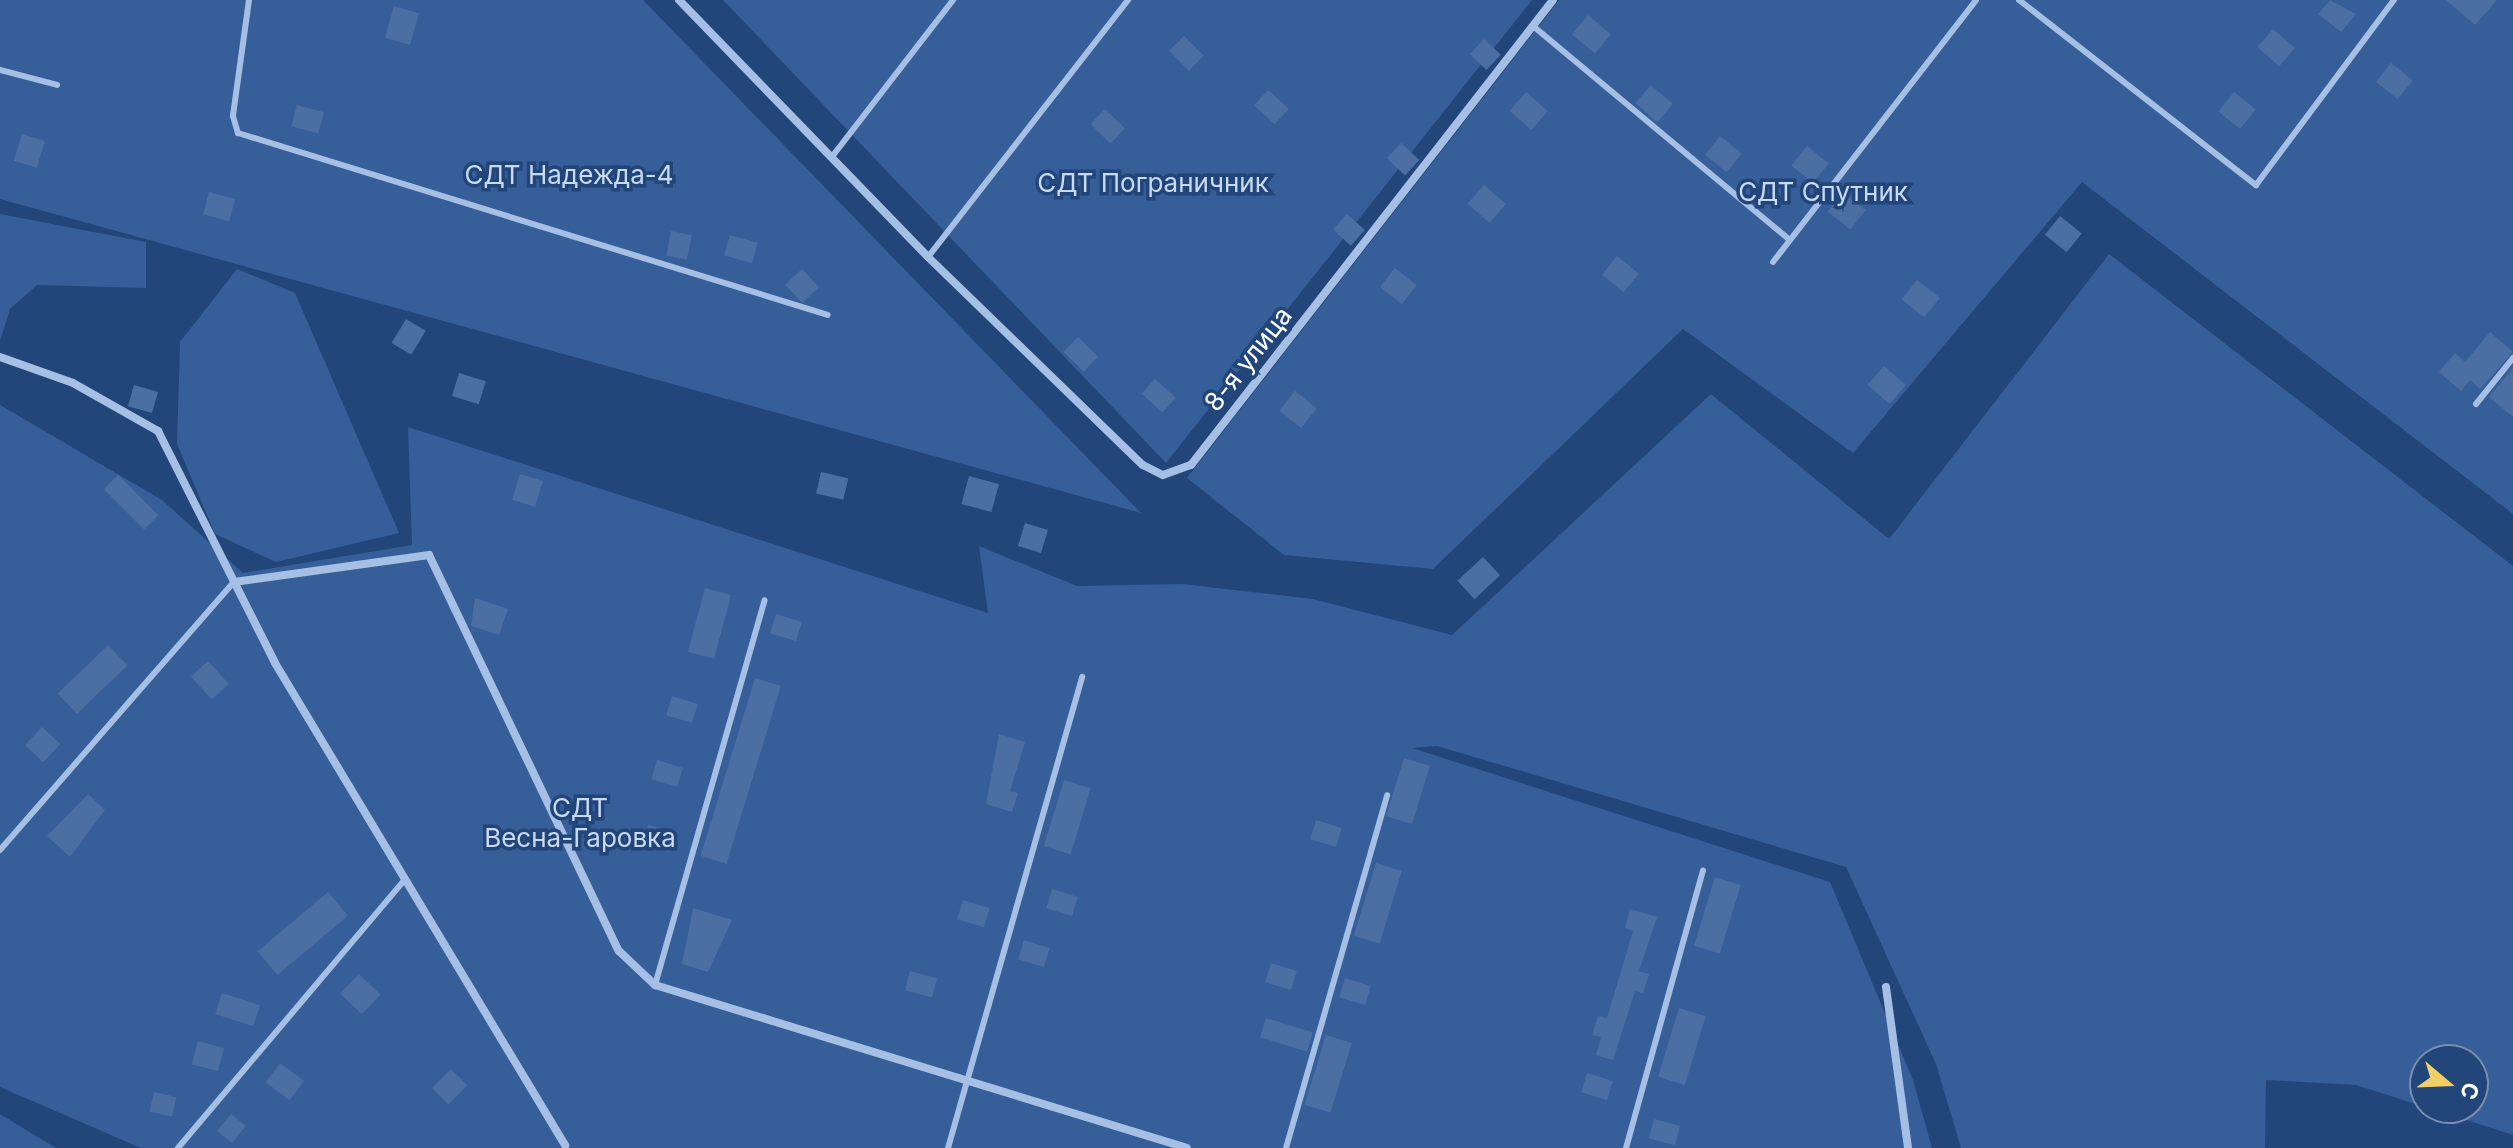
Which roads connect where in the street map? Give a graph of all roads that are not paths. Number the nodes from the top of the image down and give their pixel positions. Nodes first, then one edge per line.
1 (249, 0) edge
2 (679, 0) edge
3 (953, 0) edge
4 (1128, 0) edge
5 (1553, 0) edge
6 (1976, 0) edge
7 (2019, 0) edge
8 (2394, 0) edge
9 (1533, 26) junction
10 (0, 70) edge
11 (57, 85) dead end
12 (831, 158) junction
13 (1790, 240) junction
14 (928, 257) junction
15 (1773, 262) dead end
16 (828, 315) dead end
17 (0, 357) edge
18 (2513, 358) edge
19 (2476, 404) dead end
20 (234, 582) junction
21 (765, 600) dead end
22 (1082, 677) dead end
23 (1387, 795) dead end
24 (0, 850) edge
25 (1703, 871) dead end
26 (405, 879) junction
27 (655, 985) junction
28 (1886, 987) dead end
29 (966, 1081) junction
30 (565, 1145) dead end
31 (178, 1148) edge
32 (948, 1148) edge
33 (1187, 1148) edge
34 (1286, 1148) edge
35 (1626, 1148) edge
36 (1908, 1148) edge

1 - 16 lane
2 - 12 street, 8-я улица
3 - 12 lane
4 - 14 lane
5 - 9 street, 8-я улица
6 - 13 lane
7 - 8 lane
9 - 13 lane
9 - 14 street, 8-я улица
10 - 11 lane
12 - 14 street, 8-я улица
13 - 15 lane
17 - 20 street
18 - 19 lane
20 - 24 lane
20 - 26 street
20 - 27 street
21 - 27 lane
22 - 29 lane
23 - 34 lane
25 - 35 lane
26 - 30 street
26 - 31 lane
27 - 29 street
28 - 36 street
29 - 32 lane
29 - 33 street

